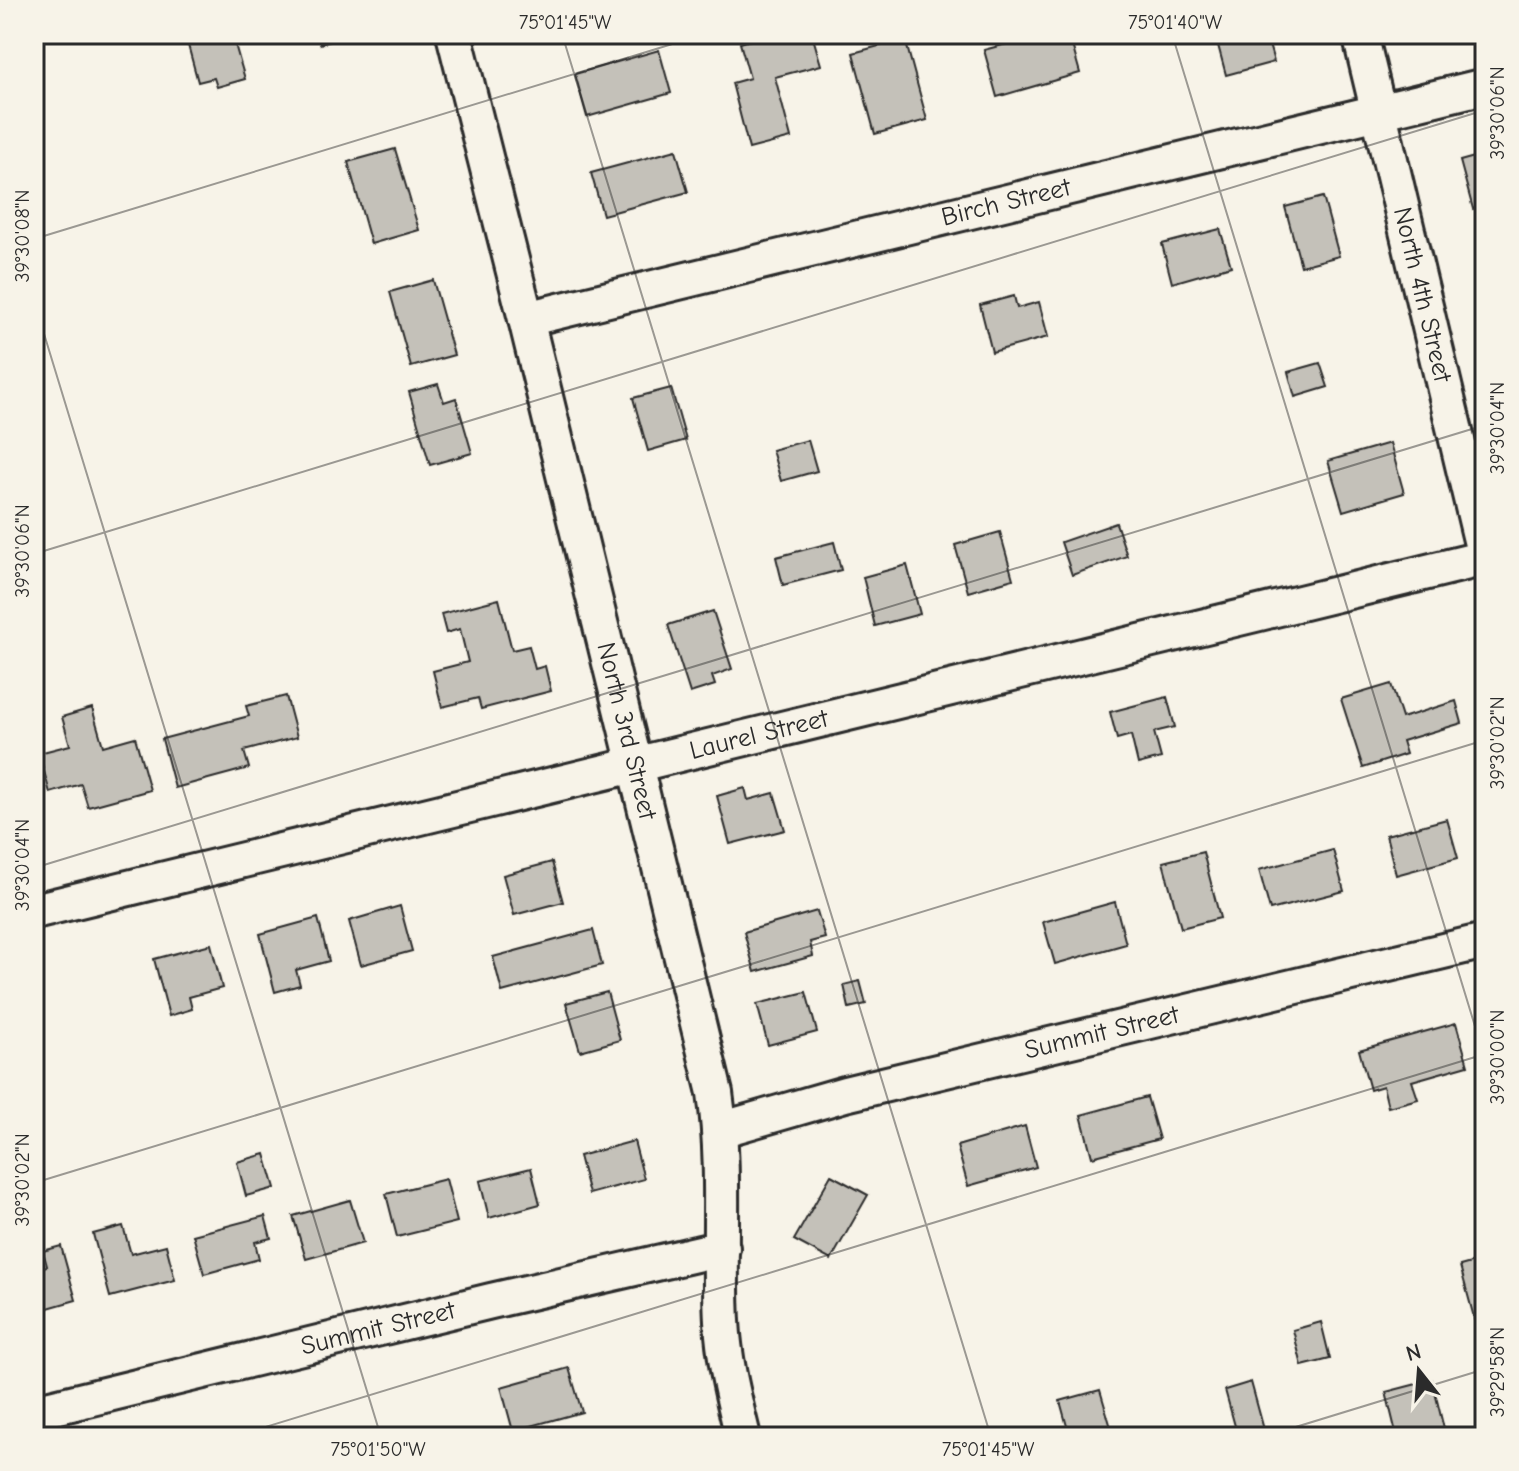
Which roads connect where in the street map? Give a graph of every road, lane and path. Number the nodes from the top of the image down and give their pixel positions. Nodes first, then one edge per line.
1 (454, 34) edge
2 (1360, 34) edge
3 (1485, 86) edge
4 (1378, 112) junction
5 (526, 319) junction
6 (1485, 557) edge
7 (636, 765) junction
8 (34, 911) edge
9 (1485, 941) edge
10 (720, 1130) junction
11 (722, 1248) junction
12 (34, 1412) edge
13 (743, 1437) edge

1 - 5 street, North 3rd Street
2 - 4 street, North 4th Street
3 - 4 street, Birch Street
4 - 5 street, Birch Street
4 - 6 street, North 4th Street
5 - 7 street, North 3rd Street
6 - 7 street, Laurel Street
7 - 8 street, Laurel Street
7 - 10 street, North 3rd Street
9 - 10 street, Summit Street
10 - 11 street, North 3rd Street
11 - 12 street, Summit Street
11 - 13 street, North 3rd Street

